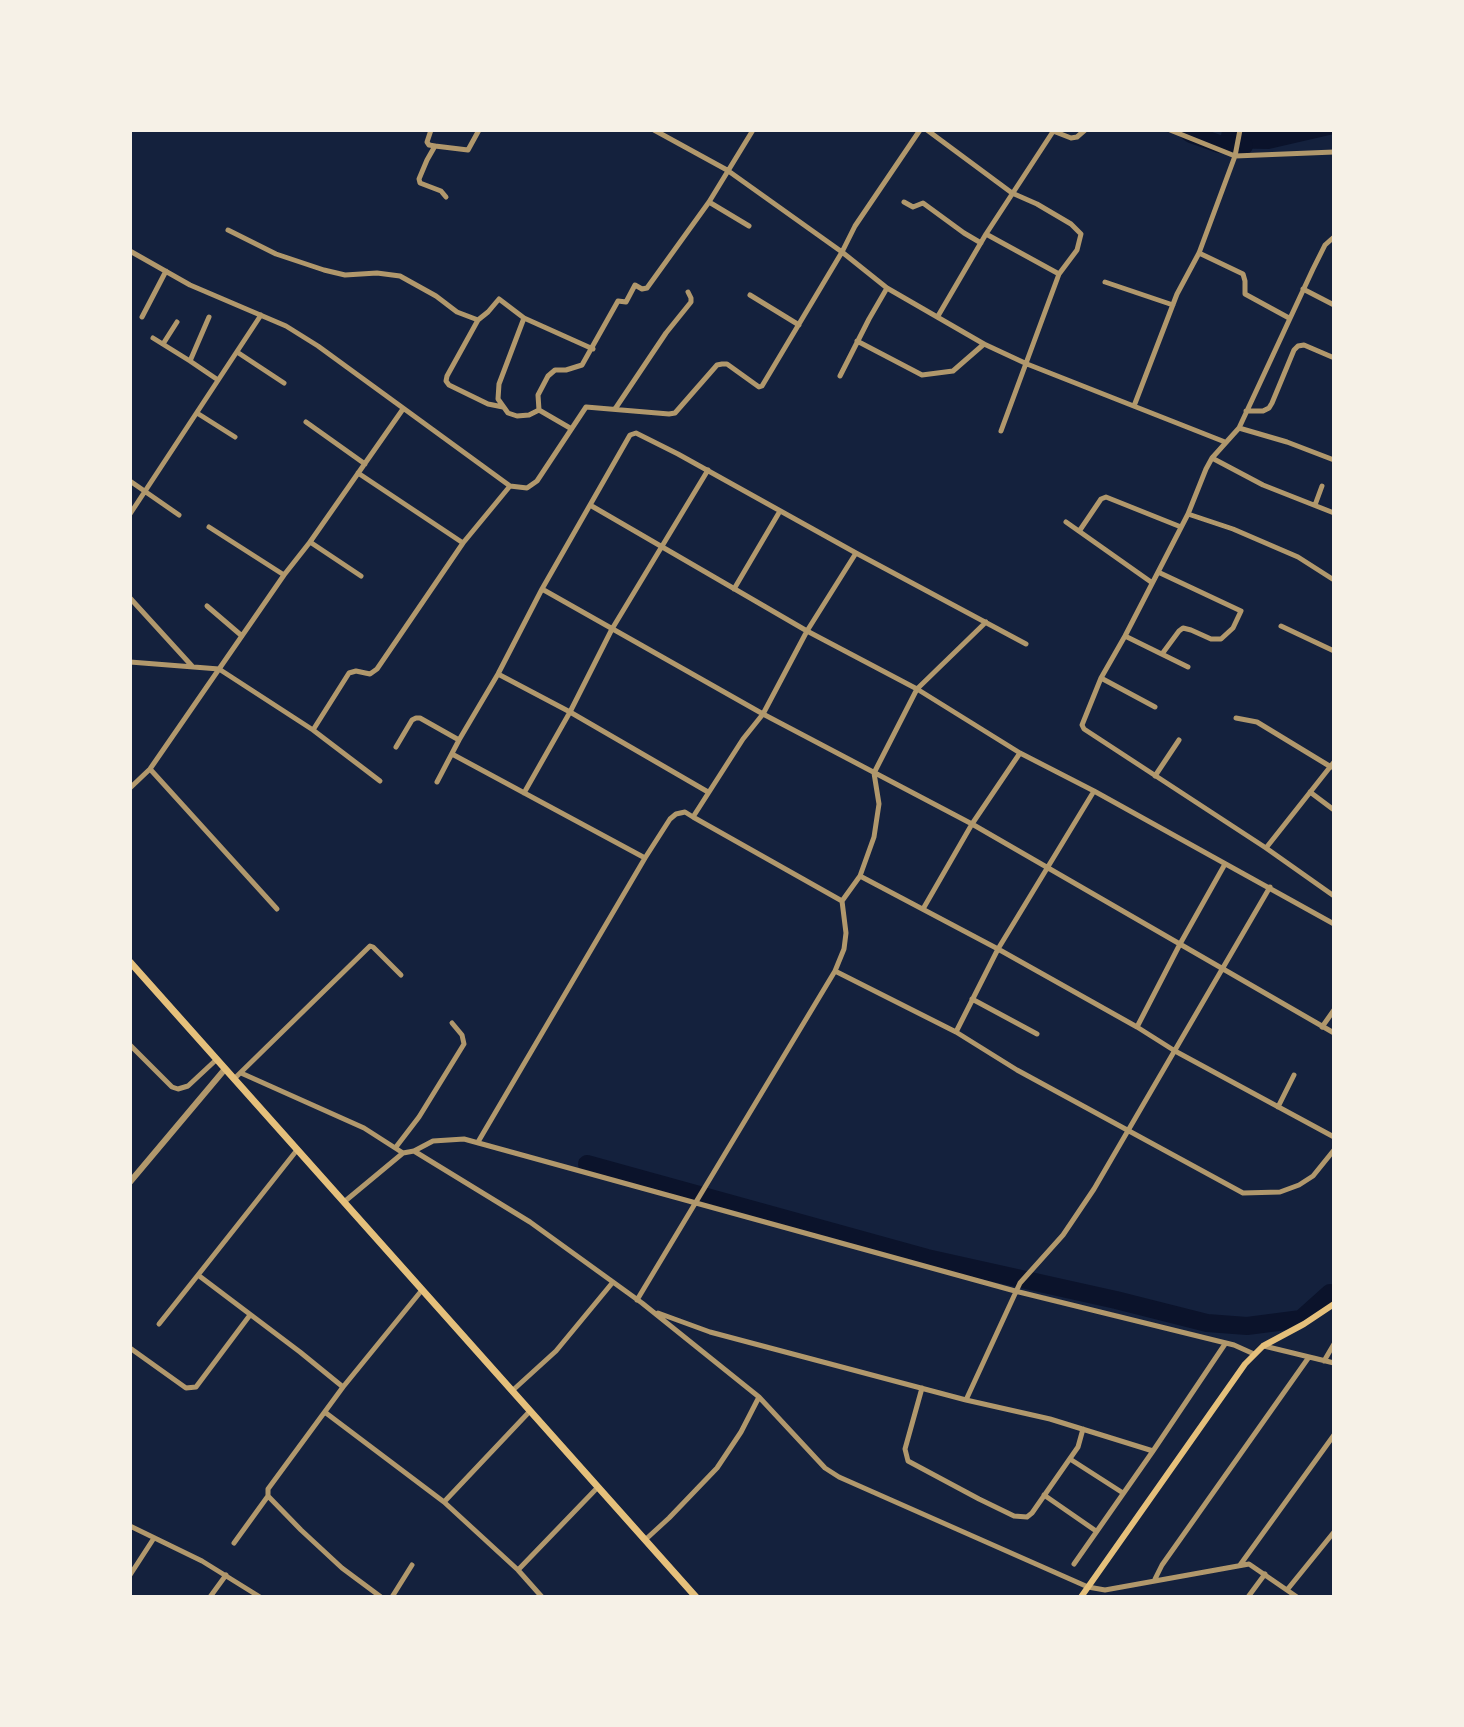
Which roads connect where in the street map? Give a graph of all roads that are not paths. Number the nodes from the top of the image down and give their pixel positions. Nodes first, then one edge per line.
1 (431, 130) edge
2 (479, 130) edge
3 (654, 130) edge
4 (753, 130) edge
5 (920, 130) edge
6 (927, 130) edge
7 (1085, 130) edge
8 (1170, 130) edge
9 (1240, 130) edge
10 (1053, 131) edge
11 (435, 146) junction
12 (1334, 152) edge
13 (1236, 153) junction
14 (727, 170) junction
15 (1012, 193) junction
16 (446, 197) dead end
17 (709, 202) junction
18 (904, 202) dead end
19 (749, 226) dead end
20 (228, 230) dead end
21 (986, 234) junction
22 (1334, 237) edge
23 (981, 243) junction
24 (130, 251) edge
25 (842, 252) junction
26 (1199, 253) junction
27 (166, 271) junction
28 (1059, 274) junction
29 (1105, 282) dead end
30 (887, 288) junction
31 (1303, 289) junction
32 (688, 292) dead end
33 (750, 295) dead end
34 (1173, 305) junction
35 (1334, 305) edge
36 (261, 315) junction
37 (938, 316) junction
38 (142, 317) dead end
39 (209, 317) dead end
40 (524, 318) junction
41 (1289, 318) junction
42 (478, 320) junction
43 (177, 322) dead end
44 (799, 325) junction
45 (153, 338) dead end
46 (857, 341) junction
47 (163, 344) junction
48 (984, 344) junction
49 (593, 349) junction
50 (237, 352) junction
51 (1332, 357) dead end
52 (190, 361) junction
53 (1027, 364) junction
54 (840, 376) dead end
55 (218, 380) junction
56 (284, 383) dead end
57 (1134, 406) junction
58 (503, 407) junction
59 (403, 409) junction
60 (615, 409) junction
61 (539, 410) junction
62 (1246, 411) junction
63 (197, 413) junction
64 (306, 422) dead end
65 (570, 428) junction
66 (1239, 428) junction
67 (1001, 431) dead end
68 (235, 437) dead end
69 (1225, 442) junction
70 (1212, 458) junction
71 (1334, 460) edge
72 (365, 464) junction
73 (708, 470) junction
74 (358, 473) junction
75 (130, 481) edge
76 (510, 486) junction
77 (1322, 486) dead end
78 (145, 492) junction
79 (590, 505) junction
80 (1315, 505) junction
81 (780, 511) junction
82 (1334, 513) edge
83 (130, 514) edge
84 (1188, 514) junction
85 (179, 515) dead end
86 (1066, 522) dead end
87 (209, 527) dead end
88 (1181, 527) junction
89 (1080, 530) junction
90 (310, 542) junction
91 (463, 543) junction
92 (660, 547) junction
93 (856, 553) junction
94 (1158, 572) junction
95 (284, 575) junction
96 (361, 576) dead end
97 (1334, 580) edge
98 (1151, 582) junction
99 (542, 589) junction
100 (734, 589) junction
101 (130, 598) edge
102 (207, 606) dead end
103 (986, 622) junction
104 (1281, 626) dead end
105 (612, 629) junction
106 (807, 631) junction
107 (242, 636) junction
108 (1125, 636) junction
109 (1026, 644) dead end
110 (1334, 651) edge
111 (1162, 654) junction
112 (130, 662) edge
113 (193, 667) junction
114 (1188, 667) dead end
115 (219, 669) junction
116 (498, 674) junction
117 (1101, 678) junction
118 (917, 689) junction
119 (1155, 707) dead end
120 (570, 712) junction
121 (763, 714) junction
122 (1236, 718) dead end
123 (313, 730) junction
124 (459, 740) junction
125 (1179, 740) dead end
126 (396, 747) dead end
127 (1020, 753) junction
128 (452, 754) junction
129 (1332, 764) edge
130 (150, 769) junction
131 (874, 773) junction
132 (1155, 776) junction
133 (380, 781) dead end
134 (437, 782) dead end
135 (130, 788) edge
136 (1094, 791) junction
137 (708, 792) junction
138 (1310, 792) junction
139 (524, 793) junction
140 (1334, 810) edge
141 (693, 817) junction
142 (972, 824) junction
143 (1266, 848) junction
144 (645, 858) junction
145 (1225, 864) junction
146 (1048, 868) junction
147 (860, 876) junction
148 (1270, 887) junction
149 (1334, 896) edge
150 (842, 901) junction
151 (277, 909) dead end
152 (923, 909) junction
153 (1334, 924) edge
154 (1180, 944) junction
155 (998, 949) junction
156 (130, 962) edge
157 (1223, 969) junction
158 (835, 971) junction
159 (401, 975) dead end
160 (972, 999) junction
161 (1334, 1010) edge
162 (452, 1023) dead end
163 (1137, 1027) junction
164 (1322, 1027) junction
165 (956, 1032) junction
166 (1334, 1033) edge
167 (1037, 1034) dead end
168 (130, 1045) edge
169 (1175, 1051) junction
170 (217, 1059) junction
171 (225, 1069) junction
172 (241, 1073) junction
173 (1294, 1075) dead end
174 (234, 1079) junction
175 (1278, 1107) junction
176 (1128, 1129) junction
177 (1334, 1137) edge
178 (478, 1142) junction
179 (396, 1147) junction
180 (297, 1150) junction
181 (1334, 1150) edge
182 (414, 1151) junction
183 (403, 1153) junction
184 (130, 1182) edge
185 (344, 1202) junction
186 (696, 1202) junction
187 (198, 1275) junction
188 (613, 1282) junction
189 (422, 1290) junction
190 (1015, 1291) junction
191 (637, 1300) junction
192 (1334, 1304) edge
193 (650, 1309) junction
194 (250, 1315) junction
195 (159, 1324) dead end
196 (1225, 1343) junction
197 (1334, 1344) edge
198 (1263, 1346) junction
199 (130, 1348) edge
200 (1254, 1354) junction
201 (1309, 1357) junction
202 (1324, 1361) junction
203 (1334, 1363) edge
204 (343, 1387) junction
205 (922, 1388) junction
206 (512, 1391) junction
207 (759, 1397) junction
208 (966, 1400) junction
209 (530, 1411) junction
210 (326, 1413) junction
211 (1083, 1429) junction
212 (1334, 1435) edge
213 (1153, 1451) junction
214 (1070, 1459) junction
215 (598, 1487) junction
216 (1123, 1493) junction
217 (1044, 1495) junction
218 (268, 1496) junction
219 (444, 1502) junction
220 (130, 1526) edge
221 (1096, 1531) junction
222 (1334, 1532) edge
223 (154, 1538) junction
224 (645, 1540) junction
225 (234, 1543) dead end
226 (1074, 1564) dead end
227 (412, 1565) dead end
228 (1240, 1565) junction
229 (518, 1570) junction
230 (1265, 1574) junction
231 (130, 1575) edge
232 (226, 1575) junction
233 (1154, 1580) junction
234 (1088, 1587) junction
235 (1287, 1590) junction
236 (210, 1597) edge
237 (260, 1597) edge
238 (381, 1597) edge
239 (392, 1597) edge
240 (542, 1597) edge
241 (696, 1597) edge
242 (1081, 1597) edge
243 (1248, 1597) edge
244 (1297, 1597) edge

1 - 11 street
2 - 11 street
3 - 14 street
4 - 14 street
5 - 25 street
6 - 15 street
7 - 10 street
8 - 13 street
9 - 13 street
10 - 15 street
11 - 16 street
12 - 13 street
13 - 26 street
14 - 17 street
14 - 25 street
15 - 21 street
15 - 28 street
17 - 19 street
17 - 49 street
18 - 23 street
20 - 42 street
21 - 23 street
21 - 28 street
22 - 31 street
23 - 37 street
24 - 27 street
25 - 30 street
25 - 44 street
26 - 34 street
26 - 41 street
27 - 36 street
27 - 38 street
28 - 53 street
29 - 34 street
30 - 37 street
30 - 46 street
31 - 35 street
31 - 41 street
32 - 60 street
33 - 44 street
34 - 57 street
36 - 50 street
36 - 59 street
37 - 48 street
39 - 52 street
40 - 42 street
40 - 49 street
40 - 58 street
41 - 62 street
42 - 58 street
43 - 47 street
44 - 60 street
45 - 47 street
46 - 48 street
46 - 54 street
47 - 52 street
48 - 53 street
49 - 61 street
50 - 55 street
50 - 56 street
51 - 62 street
52 - 55 street
53 - 57 street
53 - 67 street
55 - 63 street
57 - 69 street
58 - 61 street
59 - 72 street
59 - 76 street
60 - 65 street
61 - 65 street
62 - 66 street
63 - 68 street
63 - 78 street
64 - 72 street
65 - 76 street
66 - 69 street
66 - 71 street
69 - 70 street
70 - 80 street
70 - 84 street
72 - 74 street
73 - 79 street
73 - 81 street
73 - 92 street
74 - 90 street
74 - 91 street
75 - 78 street
76 - 91 street
77 - 80 street
78 - 83 street
78 - 85 street
79 - 92 street
79 - 99 street
80 - 82 street
81 - 93 street
81 - 100 street
84 - 88 street
84 - 97 street
86 - 89 street
87 - 95 street
88 - 89 street
88 - 94 street
89 - 98 street
90 - 95 street
90 - 96 street
91 - 123 street
92 - 100 street
92 - 105 street
93 - 103 street
93 - 106 street
94 - 98 street
94 - 111 street
95 - 107 street
98 - 108 street
99 - 105 street
99 - 116 street
100 - 106 street
101 - 113 street
102 - 107 street
103 - 109 street
103 - 118 street
104 - 110 street
105 - 120 street
105 - 121 street
106 - 118 street
106 - 121 street
107 - 115 street
108 - 111 street
108 - 117 street
111 - 114 street
112 - 113 street
113 - 115 street
115 - 123 street
115 - 130 street
116 - 120 street
116 - 124 street
117 - 119 street
117 - 132 street
118 - 127 street
118 - 131 street
120 - 137 street
120 - 139 street
121 - 131 street
121 - 137 street
122 - 129 street
123 - 133 street
124 - 126 street
124 - 128 street
125 - 132 street
127 - 136 street
127 - 142 street
128 - 134 street
128 - 139 street
129 - 138 street
130 - 135 street
130 - 151 street
131 - 142 street
131 - 147 street
132 - 143 street
136 - 145 street
136 - 146 street
137 - 141 street
138 - 140 street
138 - 143 street
139 - 144 street
141 - 144 street
141 - 150 street
142 - 146 street
142 - 152 street
143 - 149 street
144 - 178 street
145 - 148 street
145 - 154 street
146 - 154 street
146 - 155 street
147 - 150 street
147 - 152 street
148 - 153 street
148 - 157 street
150 - 158 street
152 - 155 street
154 - 157 street
154 - 163 street
155 - 160 street
155 - 163 street
156 - 170 main road
157 - 164 street
157 - 169 street
158 - 165 street
158 - 186 street
159 - 172 street
160 - 165 street
160 - 167 street
161 - 164 street
162 - 179 street
163 - 169 street
164 - 166 street
165 - 176 street
168 - 170 street
169 - 175 street
169 - 176 street
170 - 171 main road
171 - 174 main road
171 - 184 street
172 - 174 street
172 - 179 street
173 - 175 street
174 - 180 main road
175 - 177 street
176 - 181 street
176 - 190 street
178 - 182 street
178 - 186 street
179 - 183 street
180 - 185 main road
180 - 187 street
182 - 183 street
182 - 188 street
183 - 185 street
185 - 189 main road
186 - 190 street
186 - 191 street
187 - 194 street
187 - 195 street
188 - 191 street
188 - 206 street
189 - 204 street
189 - 206 main road
190 - 196 street
190 - 208 street
191 - 193 street
192 - 198 main road
193 - 205 street
193 - 207 street
194 - 199 street
194 - 204 street
196 - 200 street
196 - 213 street
197 - 202 street
198 - 200 main road
198 - 201 street
200 - 234 main road
201 - 202 street
201 - 233 street
202 - 203 street
204 - 210 street
205 - 208 street
205 - 217 street
206 - 209 main road
207 - 224 street
207 - 234 street
208 - 211 street
209 - 215 main road
209 - 219 street
210 - 218 street
210 - 219 street
211 - 213 street
211 - 214 street
212 - 228 street
213 - 216 street
214 - 216 street
214 - 217 street
215 - 224 main road
215 - 229 street
216 - 221 street
217 - 221 street
218 - 225 street
218 - 238 street
219 - 229 street
220 - 223 street
221 - 226 street
222 - 235 street
223 - 231 street
223 - 232 street
224 - 241 main road
227 - 239 street
228 - 230 street
228 - 233 street
229 - 240 street
230 - 235 street
230 - 243 street
232 - 236 street
232 - 237 street
233 - 234 street
234 - 242 main road
235 - 244 street

